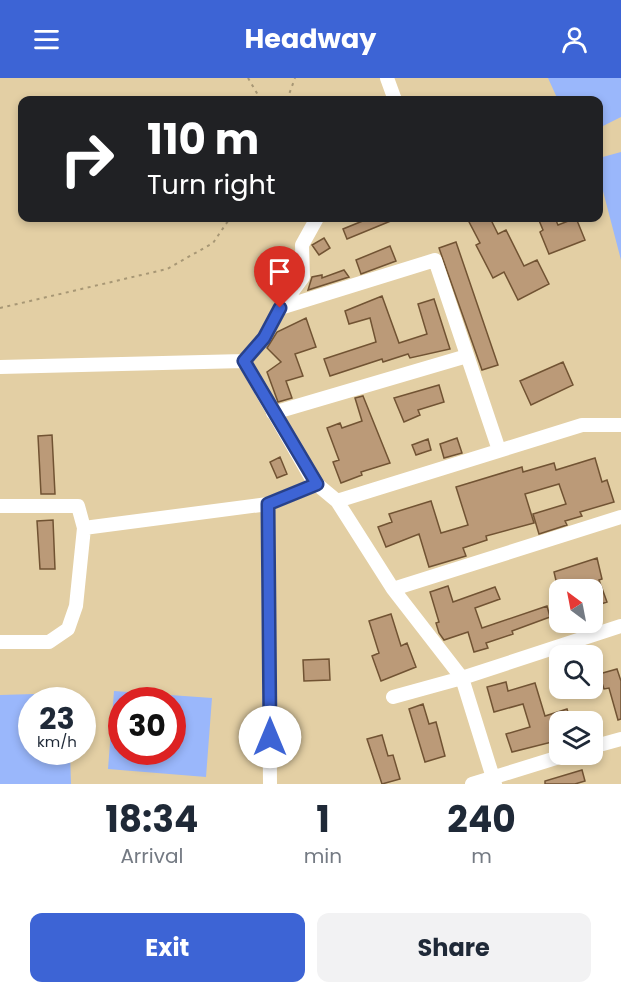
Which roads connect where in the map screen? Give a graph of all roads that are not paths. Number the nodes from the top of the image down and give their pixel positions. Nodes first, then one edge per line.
1 (387, 78) edge
2 (394, 96) edge
3 (315, 222) edge
4 (280, 308) junction
5 (467, 356) junction
6 (244, 361) junction
7 (0, 367) edge
8 (273, 413) junction
9 (621, 425) edge
10 (499, 450) junction
11 (317, 484) junction
12 (337, 501) junction
13 (268, 504) junction
14 (0, 506) edge
15 (621, 517) edge
16 (84, 528) junction
17 (393, 589) junction
18 (621, 626) edge
19 (0, 642) edge
20 (462, 678) junction
21 (393, 697) dead end
22 (621, 739) edge
23 (603, 744) edge
24 (549, 761) edge
25 (495, 781) edge
26 (270, 784) edge
27 (472, 784) edge

1 - 2 street
3 - 4 street
4 - 5 street
4 - 6 street
5 - 8 street
5 - 10 street
6 - 7 street
6 - 8 street
8 - 11 street
9 - 10 street
10 - 12 street
11 - 12 street
11 - 13 street
12 - 17 street
13 - 16 street
13 - 26 street
14 - 16 street
15 - 17 street
16 - 19 street
17 - 20 street
18 - 20 street
20 - 21 street
20 - 25 street
22 - 23 street
24 - 25 street
25 - 27 street

